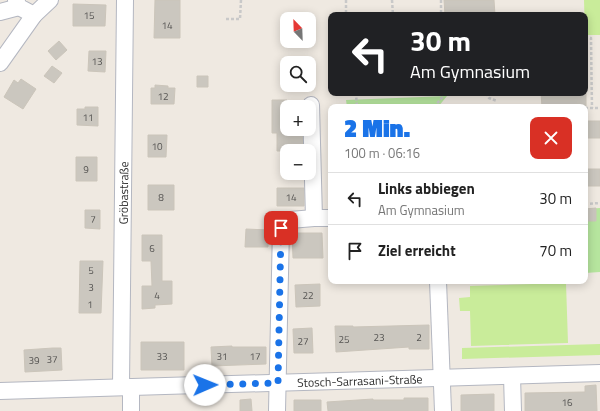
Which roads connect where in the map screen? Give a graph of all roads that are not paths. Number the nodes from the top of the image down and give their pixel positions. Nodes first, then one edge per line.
1 (50, 0) edge
2 (125, 0) edge
3 (17, 4) edge
4 (0, 12) edge
5 (34, 15) junction
6 (0, 63) edge
7 (312, 136) edge
8 (314, 218) junction
9 (328, 218) edge
10 (438, 284) edge
11 (600, 373) edge
12 (512, 376) junction
13 (442, 378) junction
14 (278, 383) junction
15 (126, 387) junction
16 (0, 391) edge
17 (131, 411) edge
18 (277, 411) edge
19 (443, 411) edge
20 (513, 411) edge

1 - 5 street
2 - 15 street, Gröbastraße
3 - 4 street
3 - 5 street
5 - 6 street
7 - 8 street
8 - 9 street
8 - 14 street
10 - 13 street
11 - 12 street, Stosch-Sarrasani-Straße
12 - 13 street, Stosch-Sarrasani-Straße
12 - 20 street
13 - 14 street, Stosch-Sarrasani-Straße
13 - 19 street
14 - 15 street, Stosch-Sarrasani-Straße
14 - 18 street
15 - 16 street, Stosch-Sarrasani-Straße
15 - 17 street, Gröbastraße

